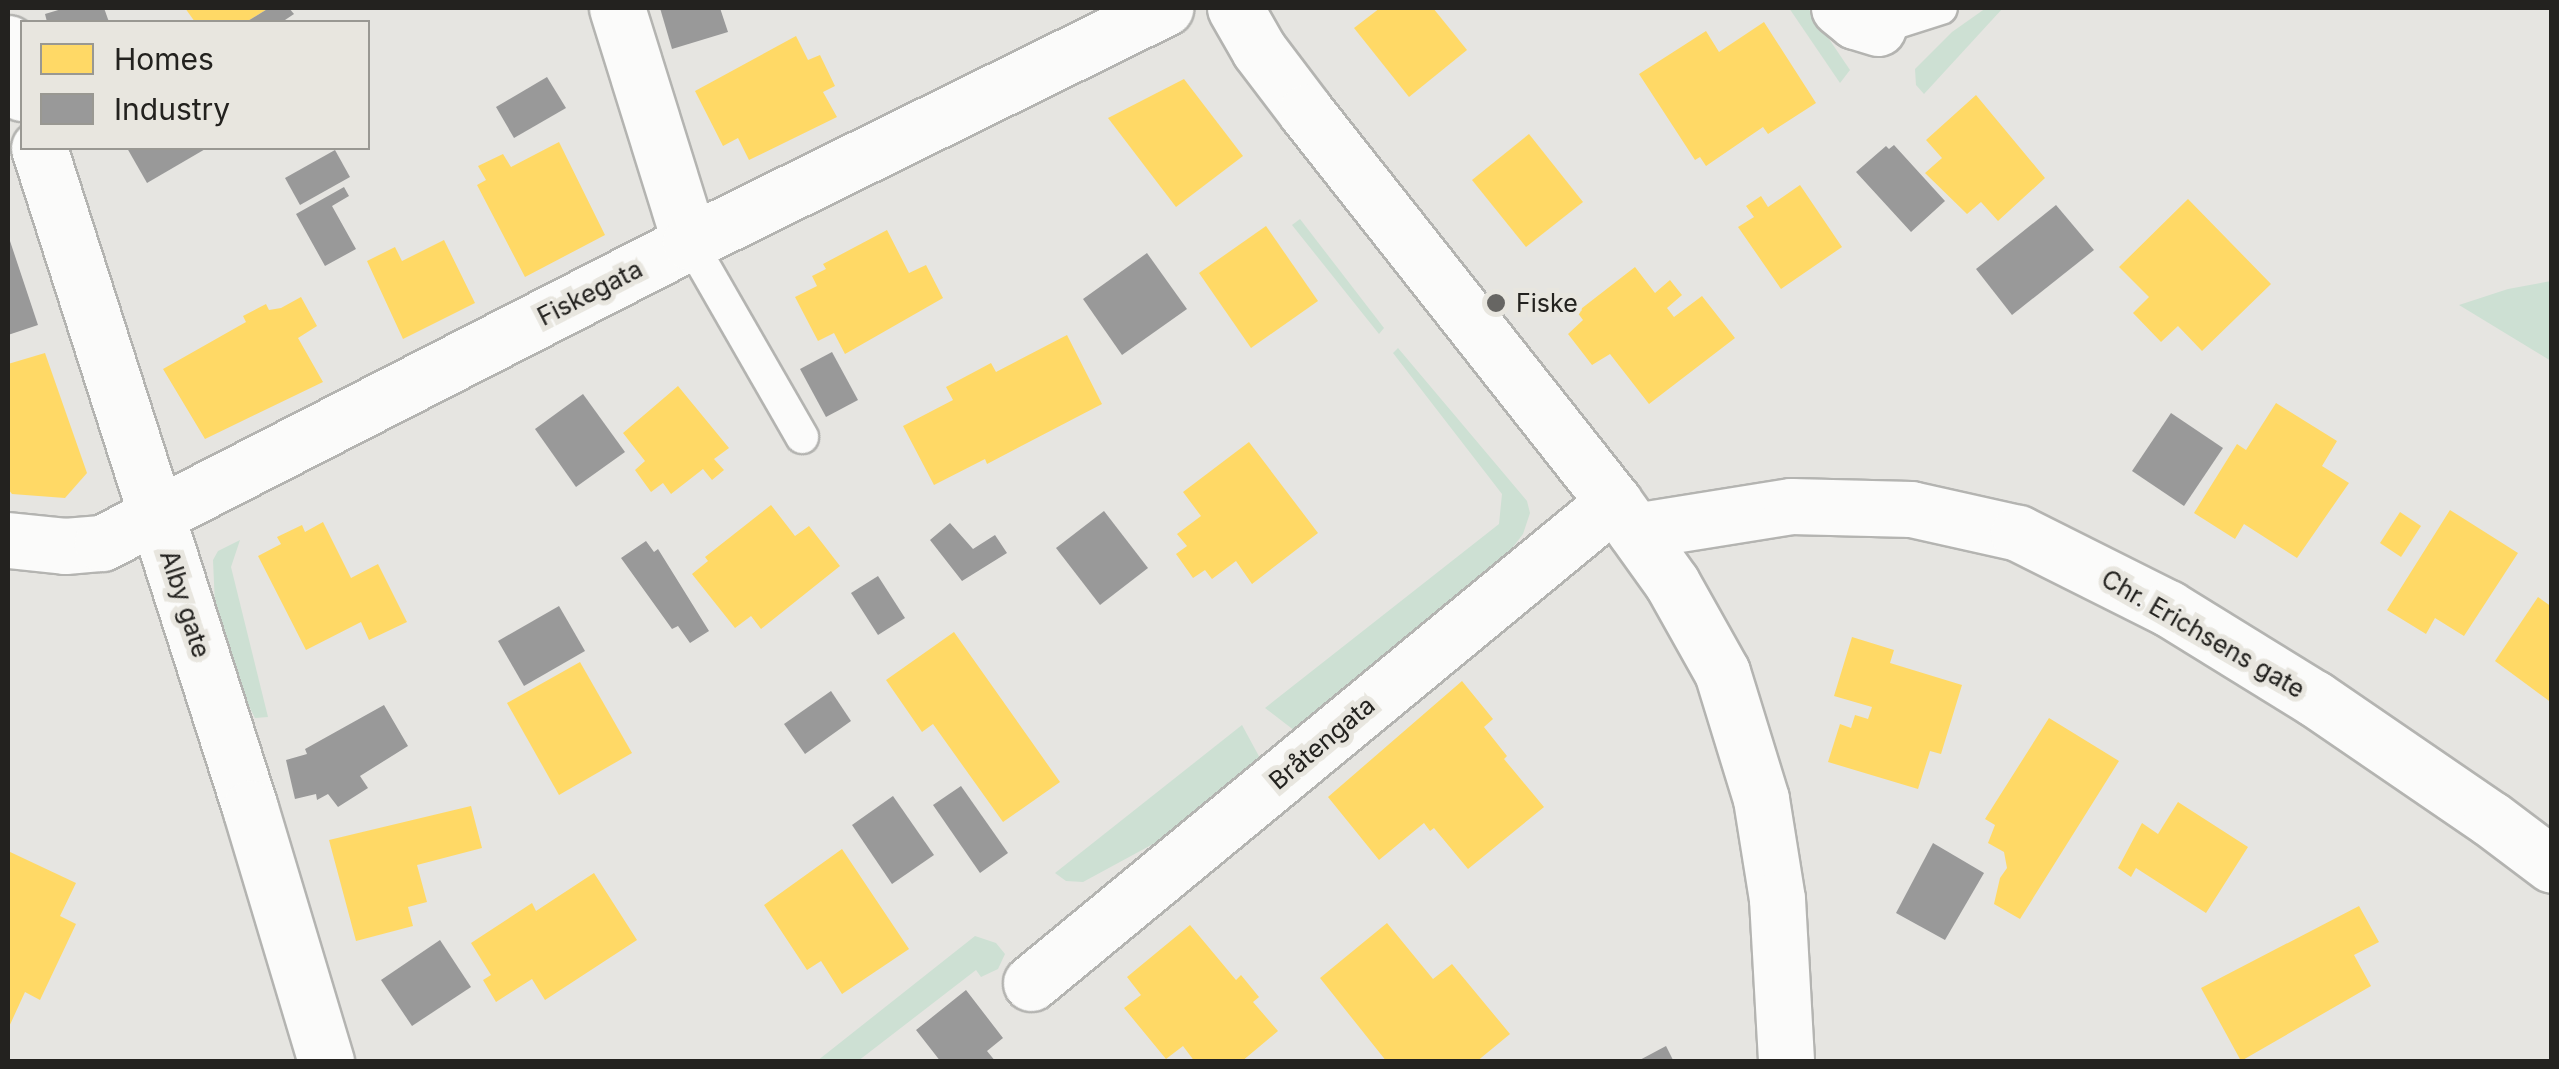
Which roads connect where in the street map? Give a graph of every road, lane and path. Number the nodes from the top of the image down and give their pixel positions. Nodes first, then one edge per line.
1 (617, 8) edge
2 (1165, 8) edge
3 (1235, 8) edge
4 (1941, 8) edge
5 (1859, 18) edge
6 (8, 43) edge
7 (20, 86) edge
8 (40, 150) edge
9 (690, 242) junction
10 (802, 438) dead end
11 (157, 515) junction
12 (1624, 516) junction
13 (8, 540) edge
14 (2552, 866) edge
15 (1031, 983) dead end
16 (326, 1062) edge
17 (1786, 1062) edge

1 - 9 street
2 - 9 street, Fiskegata
3 - 12 street
4 - 5 lane
6 - 7 street
8 - 11 street, Alby gate
9 - 10 lane
9 - 11 street, Fiskegata
11 - 13 street, Fiskegata
11 - 16 street, Alby gate
12 - 14 street, Chr. Erichsens gate
12 - 15 street, Bråtengata
12 - 17 street

